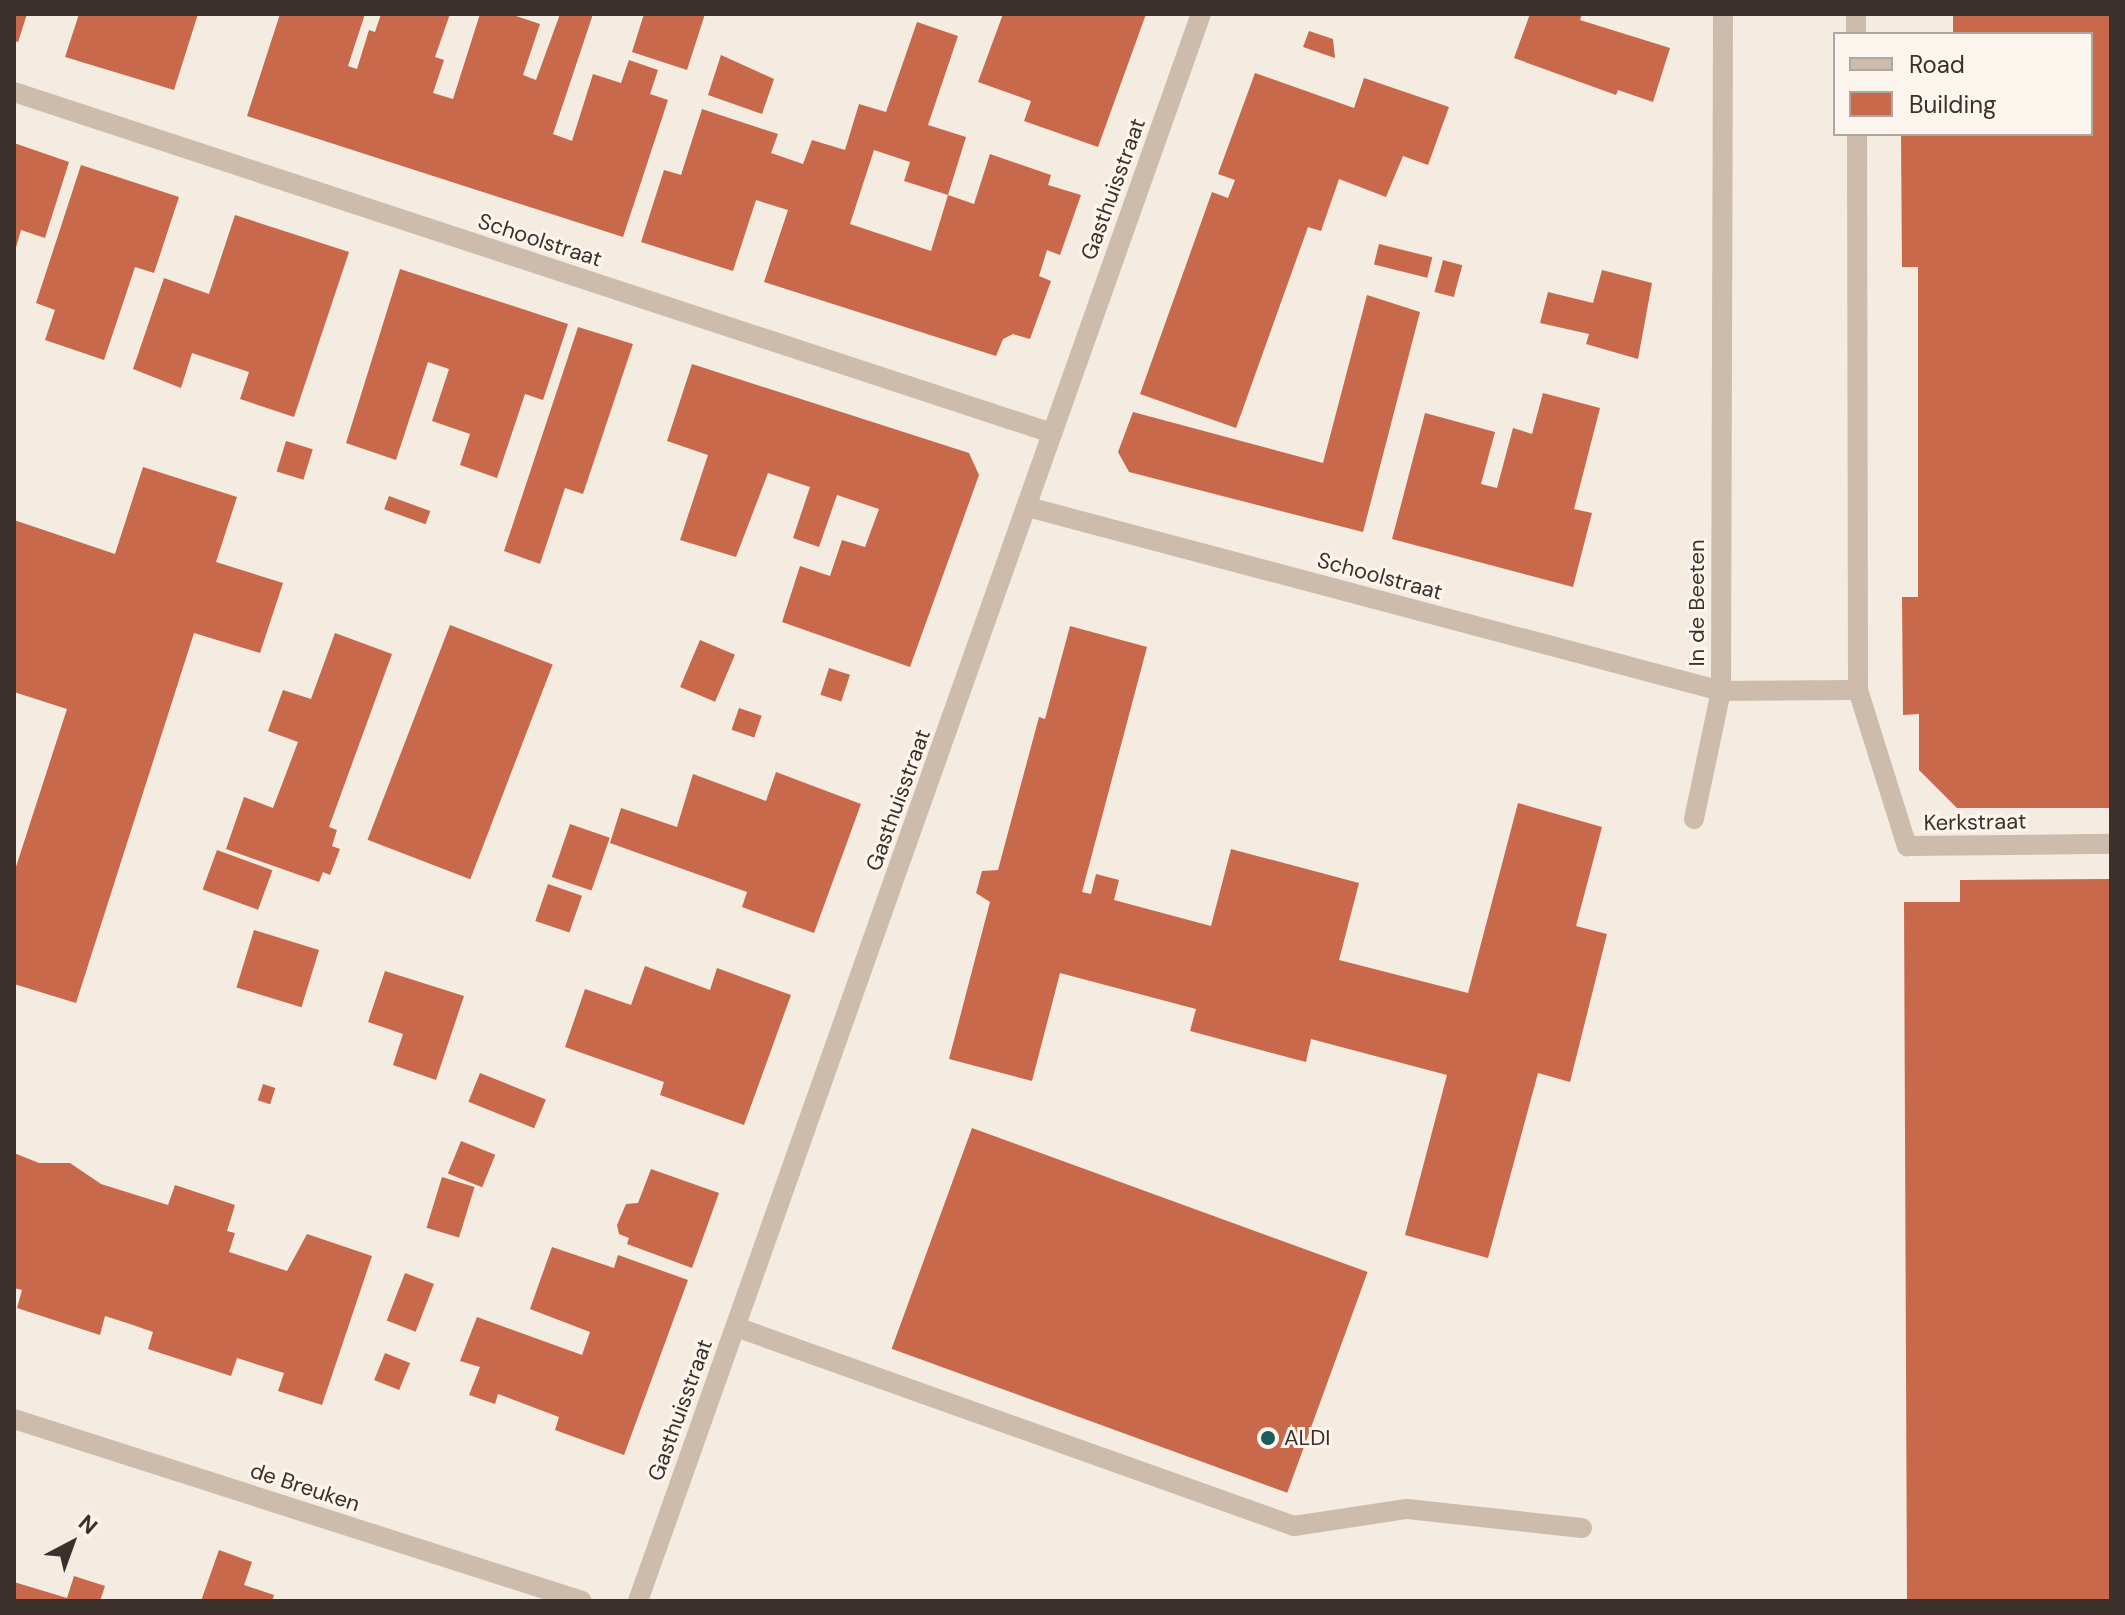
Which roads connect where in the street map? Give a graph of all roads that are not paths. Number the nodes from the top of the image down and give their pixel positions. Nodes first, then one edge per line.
1 (1201, 14) edge
2 (1723, 14) edge
3 (14, 92) edge
4 (1857, 136) edge
5 (1052, 433) junction
6 (1028, 507) junction
7 (1858, 690) junction
8 (1721, 691) junction
9 (1694, 819) dead end
10 (2111, 844) edge
11 (736, 1327) junction
12 (14, 1419) edge
13 (1582, 1528) dead end
14 (582, 1601) edge
15 (638, 1601) edge

1 - 5 street, Gasthuisstraat
2 - 8 street, In de Beeten
3 - 5 street, Schoolstraat
4 - 7 street
5 - 6 street, Gasthuisstraat
6 - 8 street, Schoolstraat
6 - 11 street, Gasthuisstraat
7 - 8 street, In de Beeten
7 - 10 street, Kerkstraat
8 - 9 street
11 - 13 street
11 - 15 street, Gasthuisstraat
12 - 14 street, de Breuken

